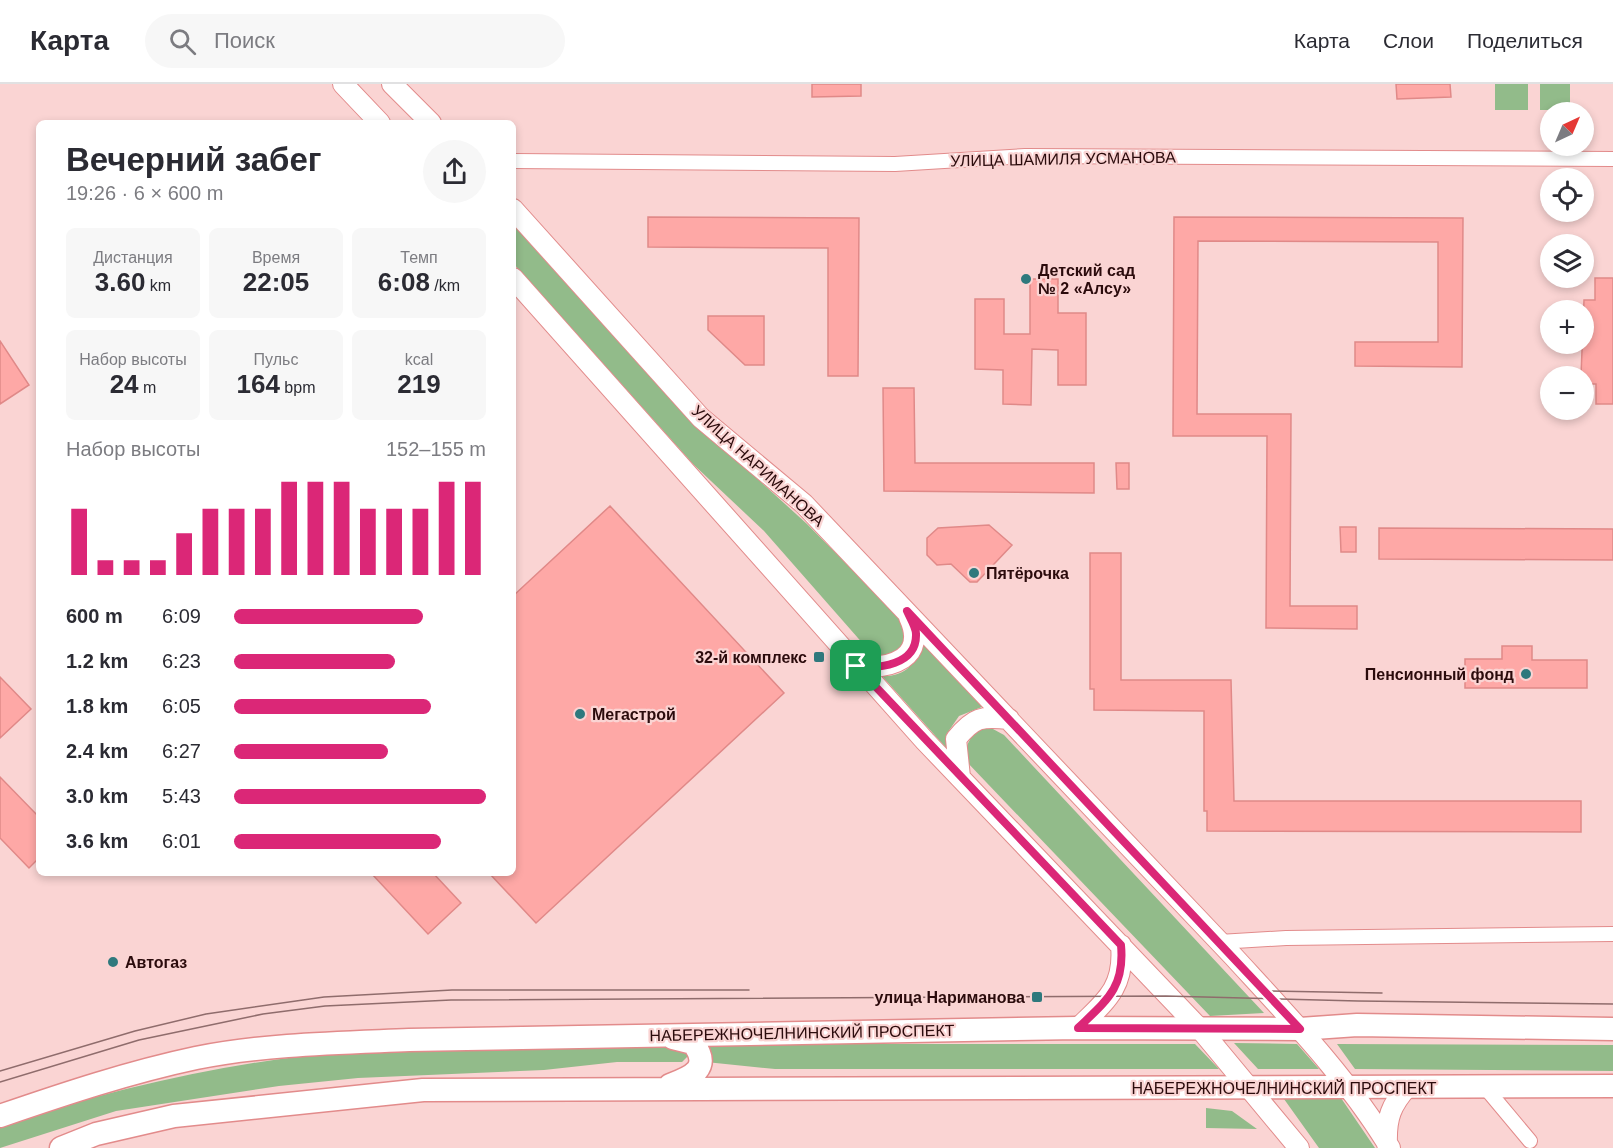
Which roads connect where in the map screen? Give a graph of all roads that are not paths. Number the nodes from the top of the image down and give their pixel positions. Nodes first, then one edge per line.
1 (343, 84) edge
2 (392, 84) edge
3 (377, 120) edge
4 (428, 120) edge
5 (1613, 159) edge
6 (516, 161) edge
7 (516, 212) edge
8 (516, 281) edge
9 (907, 611) junction
10 (856, 666) junction
11 (1009, 719) junction
12 (960, 777) junction
13 (1613, 934) edge
14 (1220, 942) junction
15 (1121, 945) junction
16 (1078, 1028) junction
17 (1300, 1029) junction
18 (1613, 1029) edge
19 (1201, 1030) junction
20 (659, 1036) junction
21 (1408, 1086) junction
22 (1484, 1086) junction
23 (1613, 1086) edge
24 (1347, 1087) junction
25 (660, 1088) junction
26 (1252, 1088) junction
27 (0, 1116) edge
28 (1530, 1141) dead end
29 (1389, 1146) edge
30 (61, 1148) edge
31 (1299, 1148) edge

1 - 3 main road
2 - 4 main road
5 - 6 street, УЛИЦА ШАМИЛЯ УСМАНОВА
7 - 9 main road, УЛИЦА НАРИМАНОВА
8 - 10 main road
9 - 10 main road
9 - 11 main road, УЛИЦА НАРИМАНОВА
10 - 12 main road
11 - 12 main road
11 - 14 main road, УЛИЦА НАРИМАНОВА
12 - 15 main road
13 - 14 street
14 - 17 main road, УЛИЦА НАРИМАНОВА
15 - 16 main road
15 - 19 main road
16 - 19 main road, НАБЕРЕЖНОЧЕЛНИНСКИЙ ПРОСПЕКТ
16 - 20 main road, НАБЕРЕЖНОЧЕЛНИНСКИЙ ПРОСПЕКТ
17 - 18 main road, НАБЕРЕЖНОЧЕЛНИНСКИЙ ПРОСПЕКТ
17 - 19 main road, НАБЕРЕЖНОЧЕЛНИНСКИЙ ПРОСПЕКТ
17 - 24 main road, УЛИЦА НАРИМАНОВА
19 - 26 main road
20 - 25 main road
20 - 27 main road, НАБЕРЕЖНОЧЕЛНИНСКИЙ ПРОСПЕКТ
21 - 22 main road, НАБЕРЕЖНОЧЕЛНИНСКИЙ ПРОСПЕКТ
21 - 24 main road, НАБЕРЕЖНОЧЕЛНИНСКИЙ ПРОСПЕКТ
21 - 29 main road
22 - 23 main road, НАБЕРЕЖНОЧЕЛНИНСКИЙ ПРОСПЕКТ
22 - 28 street
24 - 26 main road, НАБЕРЕЖНОЧЕЛНИНСКИЙ ПРОСПЕКТ
24 - 29 main road, УЛИЦА НАРИМАНОВА
25 - 26 main road, НАБЕРЕЖНОЧЕЛНИНСКИЙ ПРОСПЕКТ
25 - 30 main road, НАБЕРЕЖНОЧЕЛНИНСКИЙ ПРОСПЕКТ
26 - 31 main road

